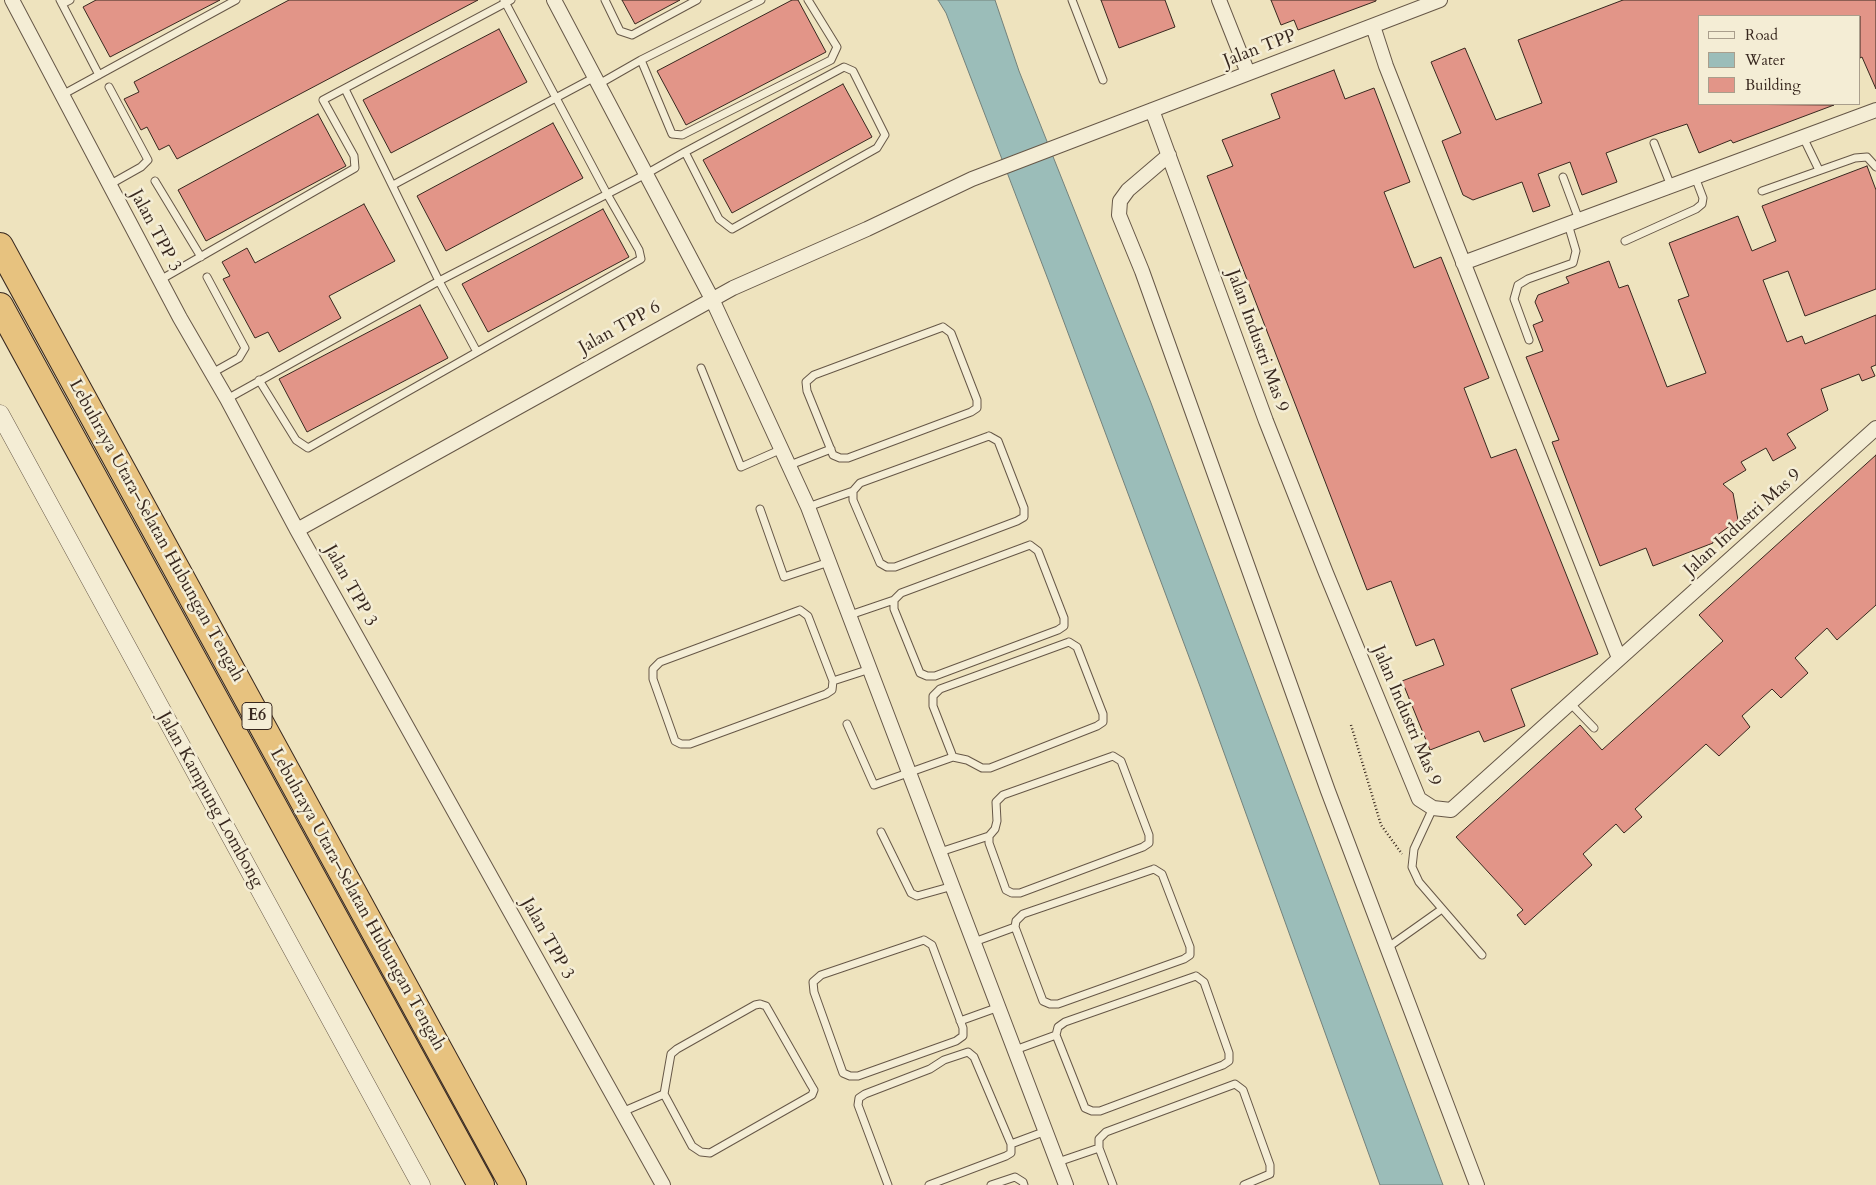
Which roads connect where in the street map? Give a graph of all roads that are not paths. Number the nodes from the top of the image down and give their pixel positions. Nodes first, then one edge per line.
1 (12, 0) edge
2 (70, 0) edge
3 (236, 0) edge
4 (554, 0) edge
5 (605, 0) edge
6 (697, 0) edge
7 (762, 0) edge
8 (808, 0) edge
9 (1072, 0) edge
10 (1219, 0) edge
11 (1440, 0) edge
12 (507, 1) edge
13 (61, 2) edge
14 (1373, 26) junction
15 (641, 60) junction
16 (1248, 73) junction
17 (99, 75) junction
18 (1103, 80) dead end
19 (597, 81) junction
20 (109, 87) dead end
21 (345, 89) junction
22 (62, 95) junction
23 (555, 98) junction
24 (1152, 110) junction
25 (1876, 110) edge
26 (1803, 137) junction
27 (1654, 143) dead end
28 (685, 152) junction
29 (1169, 155) junction
30 (1876, 167) edge
31 (1819, 170) junction
32 (646, 174) junction
33 (1563, 177) dead end
34 (1695, 177) junction
35 (972, 179) joint
36 (155, 181) dead end
37 (109, 185) junction
38 (393, 185) junction
39 (1671, 186) junction
40 (1762, 191) dead end
41 (607, 194) junction
42 (1574, 222) junction
43 (1626, 241) dead end
44 (0, 246) edge
45 (201, 257) junction
46 (1463, 263) junction
47 (207, 277) dead end
48 (160, 280) junction
49 (439, 281) junction
50 (712, 299) junction
51 (0, 306) edge
52 (1529, 340) dead end
53 (477, 352) junction
54 (702, 368) dead end
55 (212, 373) junction
56 (259, 380) junction
57 (227, 399) junction
58 (0, 414) edge
59 (1876, 428) edge
60 (782, 449) junction
61 (831, 449) junction
62 (790, 465) junction
63 (853, 491) junction
64 (808, 507) junction
65 (760, 509) dead end
66 (297, 530) junction
67 (830, 562) junction
68 (894, 600) junction
69 (850, 615) junction
70 (1619, 658) junction
71 (870, 668) junction
72 (833, 681) junction
73 (1570, 703) junction
74 (847, 724) dead end
75 (1594, 728) dead end
76 (953, 757) junction
77 (910, 773) junction
78 (1433, 808) junction
79 (881, 832) dead end
80 (989, 836) junction
81 (940, 852) junction
82 (953, 886) junction
83 (1442, 909) junction
84 (1015, 927) junction
85 (974, 942) junction
86 (1387, 948) junction
87 (1482, 955) dead end
88 (999, 1007) junction
89 (960, 1021) junction
90 (1056, 1035) junction
91 (1015, 1050) junction
92 (664, 1094) junction
93 (622, 1112) junction
94 (1046, 1131) junction
95 (1011, 1144) junction
96 (1099, 1148) junction
97 (1058, 1162) junction
98 (421, 1185) edge
99 (481, 1185) edge
100 (513, 1185) edge
101 (663, 1185) edge
102 (888, 1185) edge
103 (929, 1185) edge
104 (991, 1185) edge
105 (1024, 1185) edge
106 (1066, 1185) edge
107 (1113, 1185) edge
108 (1244, 1185) edge
109 (1477, 1185) edge

1 - 22 street, Jalan TPP 3
2 - 13 lane
3 - 17 lane
4 - 19 street
5 - 6 lane
7 - 15 lane
8 - 15 lane
9 - 18 lane
10 - 16 street
11 - 14 street, Jalan TPP
12 - 21 lane
12 - 23 lane
13 - 17 lane
14 - 16 street, Jalan TPP
14 - 46 street
15 - 19 lane
16 - 24 street, Jalan TPP
17 - 22 lane
19 - 23 lane
19 - 32 street
20 - 37 lane
21 - 38 lane
21 - 45 lane
22 - 37 street, Jalan TPP 3
23 - 38 lane
23 - 41 lane
24 - 29 street, Jalan Industri Mas 9
24 - 35 street, Jalan TPP
25 - 26 street
26 - 31 lane
26 - 34 street
27 - 39 lane
28 - 28 lane
28 - 32 lane
29 - 78 street, Jalan Industri Mas 9
29 - 86 street
30 - 31 lane
31 - 40 lane
32 - 41 lane
32 - 50 street
33 - 42 lane
34 - 39 street
34 - 43 lane
35 - 50 street, Jalan TPP 6
36 - 45 lane
37 - 48 street, Jalan TPP 3
38 - 49 lane
39 - 42 street
41 - 49 lane
41 - 53 lane
42 - 46 street
42 - 52 lane
44 - 100 highway, Lebuhraya Utara–Selatan Hubungan Tengah / E6
45 - 48 lane
46 - 70 street
47 - 55 lane
48 - 55 street, Jalan TPP 3
49 - 53 lane
49 - 56 lane
50 - 60 street
50 - 66 street, Jalan TPP 6
51 - 99 highway, Lebuhraya Utara–Selatan Hubungan Tengah / E6
53 - 56 lane
54 - 60 lane
55 - 57 street, Jalan TPP 3
56 - 57 lane
57 - 66 street, Jalan TPP 3
58 - 98 street, Jalan Kampung Lombong
59 - 70 street, Jalan Industri Mas 9
60 - 62 street
61 - 61 lane
61 - 62 lane
62 - 64 street
63 - 63 lane
63 - 64 lane
64 - 67 street
65 - 67 lane
66 - 93 street, Jalan TPP 3
67 - 69 street
68 - 68 lane
68 - 69 lane
69 - 71 street
70 - 73 street, Jalan Industri Mas 9
71 - 72 lane
71 - 77 street
72 - 72 lane
73 - 75 lane
73 - 78 street, Jalan Industri Mas 9
74 - 77 lane
76 - 76 lane
76 - 77 lane
77 - 81 street
78 - 83 lane
79 - 82 lane
80 - 80 lane
80 - 81 lane
81 - 82 street
82 - 85 street
83 - 86 lane
83 - 87 lane
84 - 84 lane
84 - 85 lane
85 - 88 street
86 - 109 street
88 - 89 lane
88 - 91 street
89 - 89 lane
90 - 90 lane
90 - 91 lane
91 - 94 street
92 - 92 lane
92 - 93 lane
93 - 101 street, Jalan TPP 3
94 - 95 lane
94 - 97 street
95 - 102 lane
95 - 103 lane
96 - 97 lane
96 - 107 lane
96 - 108 lane
97 - 106 street
104 - 105 lane

